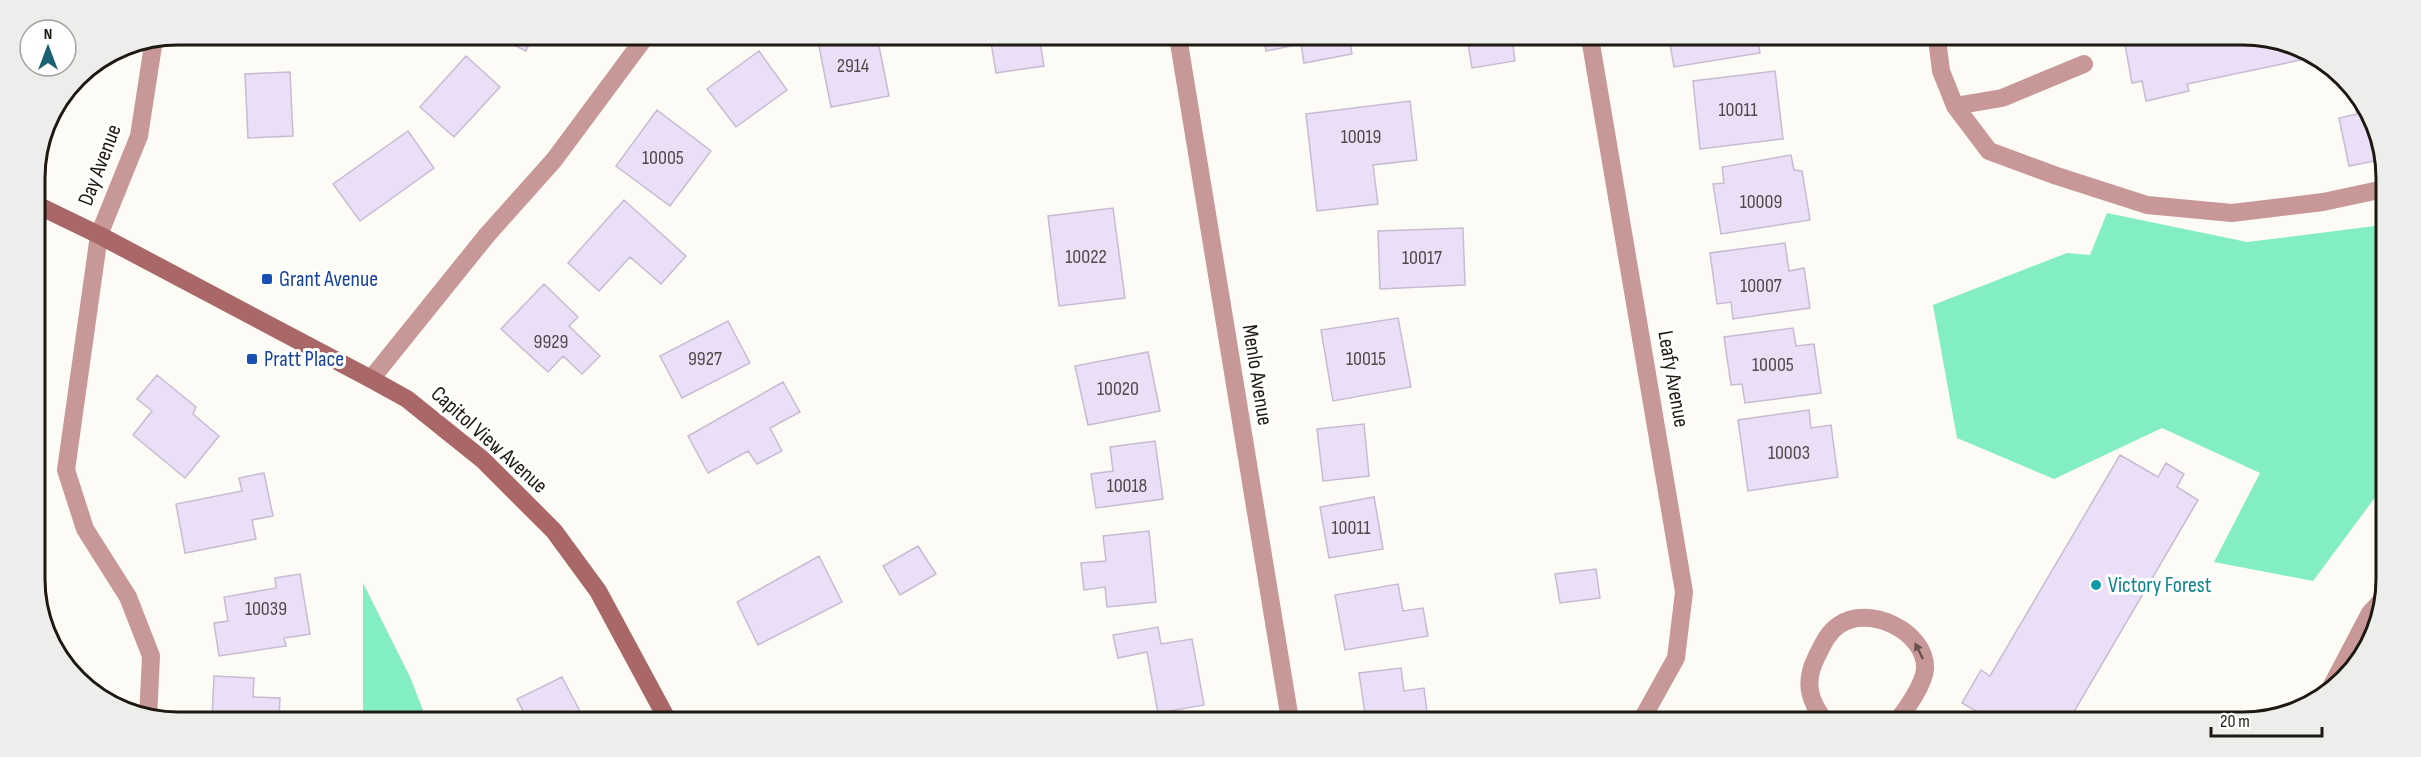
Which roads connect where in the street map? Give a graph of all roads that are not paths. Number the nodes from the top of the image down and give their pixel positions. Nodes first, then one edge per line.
1 (639, 45) edge
2 (1179, 45) edge
3 (1591, 45) edge
4 (1938, 45) edge
5 (153, 48) edge
6 (2084, 64) dead end
7 (1955, 106) junction
8 (2376, 191) edge
9 (45, 209) edge
10 (99, 235) junction
11 (371, 379) junction
12 (2371, 612) edge
13 (2340, 670) edge
14 (148, 708) edge
15 (663, 712) edge
16 (1289, 712) edge
17 (1646, 712) edge
18 (1817, 712) edge
19 (1905, 712) edge

1 - 11 street
2 - 16 street, Menlo Avenue
3 - 17 street, Leafy Avenue
4 - 7 street
5 - 10 street, Day Avenue
6 - 7 street
7 - 8 street
9 - 10 main road, Capitol View Avenue
10 - 11 main road, Capitol View Avenue
10 - 14 street
11 - 15 main road, Capitol View Avenue
12 - 13 street
19 -> 18 street

